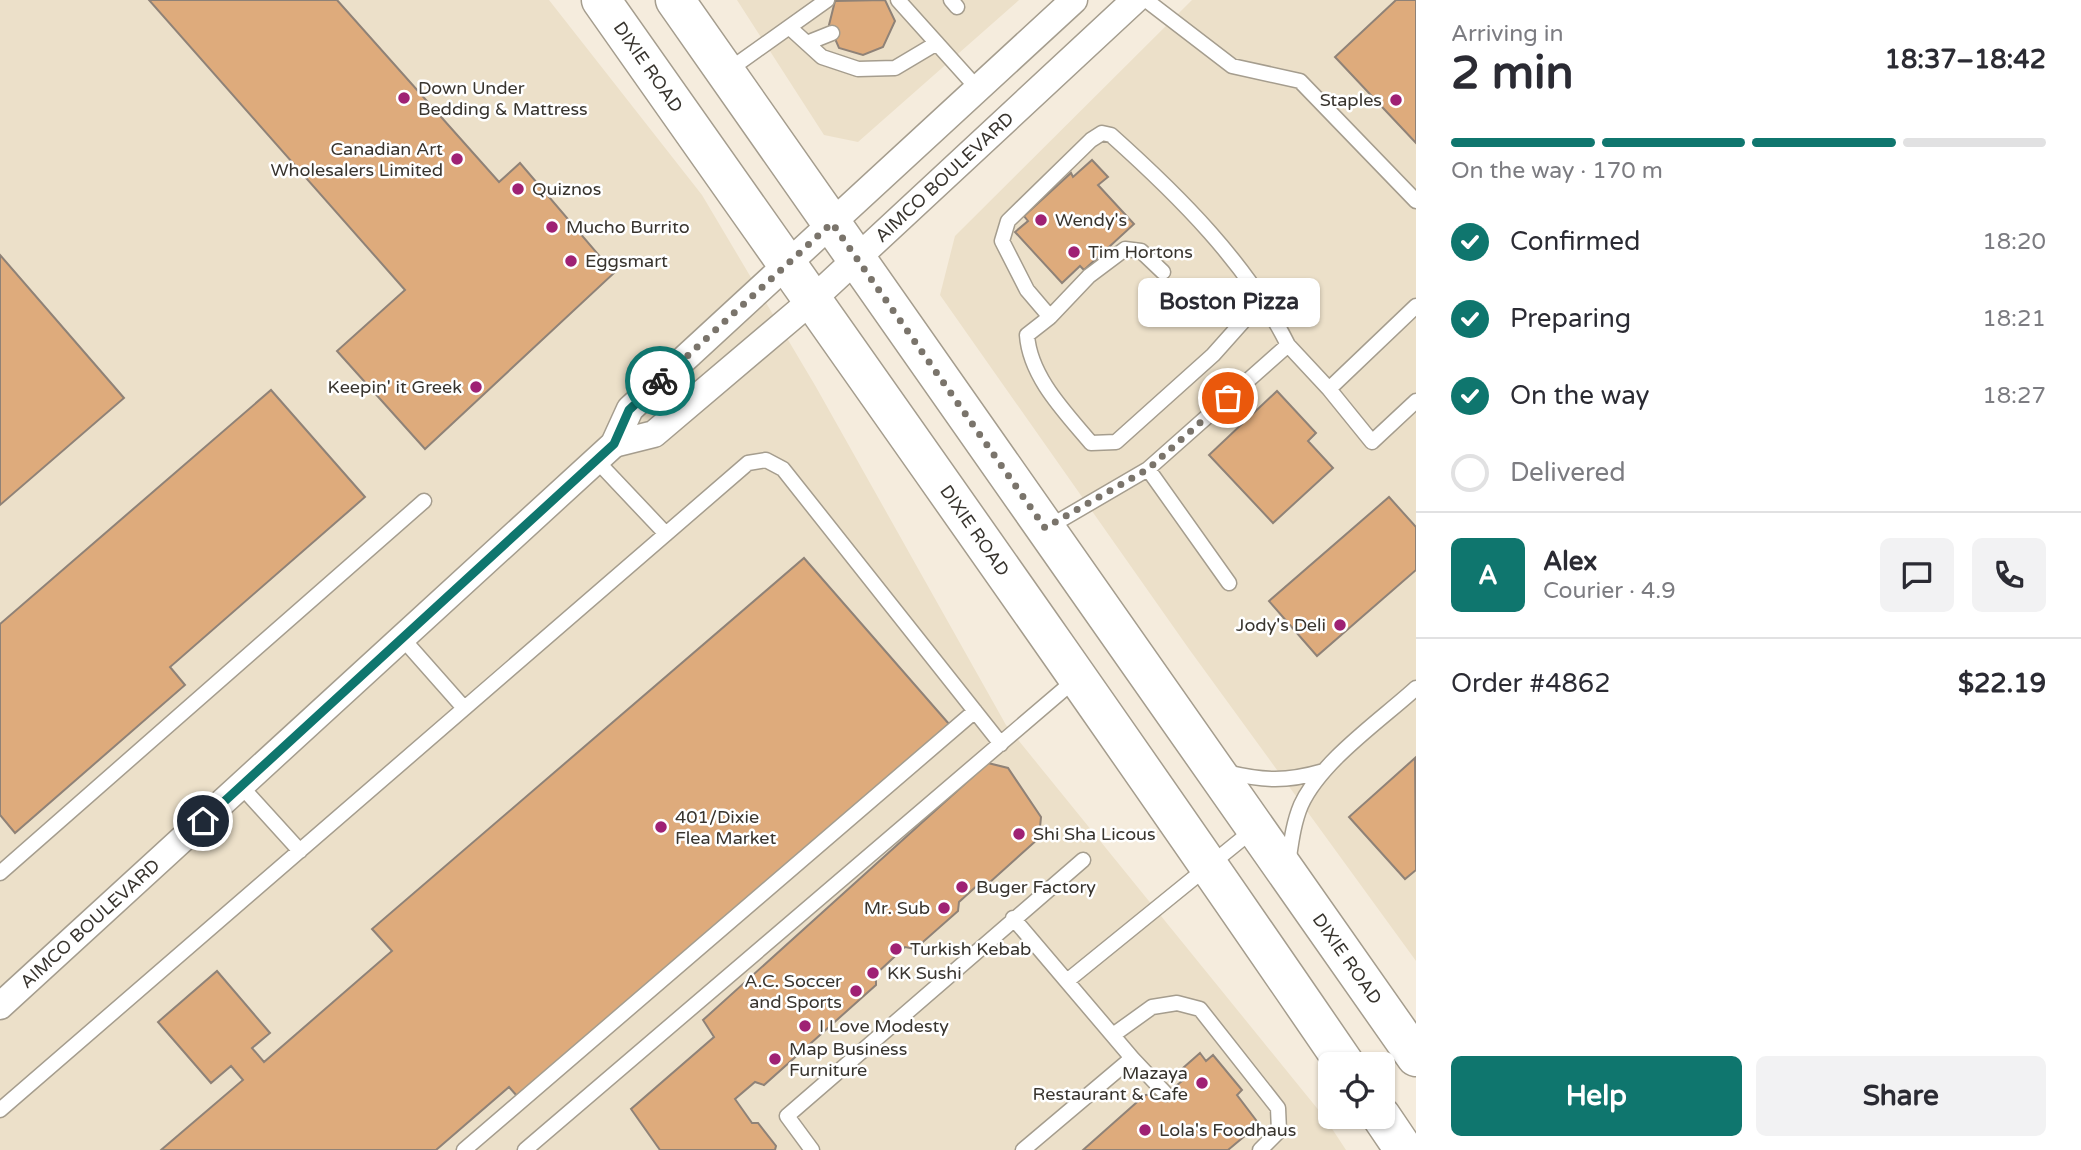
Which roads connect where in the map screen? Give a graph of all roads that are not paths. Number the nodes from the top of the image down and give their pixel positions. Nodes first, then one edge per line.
1 (601, 0) edge
2 (675, 0) edge
3 (827, 0) edge
4 (1074, 0) edge
5 (1135, 0) edge
6 (1146, 0) edge
7 (897, 6) edge
8 (789, 27) junction
9 (832, 33) dead end
10 (807, 43) junction
11 (937, 43) junction
12 (726, 72) junction
13 (978, 89) junction
14 (1416, 201) edge
15 (832, 223) junction
16 (859, 260) junction
17 (786, 264) junction
18 (1163, 272) dead end
19 (1263, 299) junction
20 (811, 301) junction
21 (1416, 306) edge
22 (1050, 317) junction
23 (1288, 345) junction
24 (1329, 389) junction
25 (1416, 401) edge
26 (605, 452) junction
27 (1148, 469) junction
28 (424, 501) dead end
29 (1045, 528) junction
30 (666, 534) junction
31 (1229, 583) dead end
32 (402, 639) junction
33 (1123, 640) junction
34 (1076, 679) junction
35 (1416, 688) edge
36 (464, 708) junction
37 (975, 711) junction
38 (1001, 744) junction
39 (1213, 769) junction
40 (1324, 771) junction
41 (242, 786) junction
42 (1256, 827) junction
43 (300, 851) junction
44 (1083, 860) dead end
45 (1209, 865) junction
46 (1287, 872) junction
47 (0, 873) edge
48 (1013, 918) junction
49 (1067, 981) junction
50 (4, 993) edge
51 (1112, 1035) junction
52 (1338, 1052) edge
53 (1416, 1057) edge
54 (1132, 1058) junction
55 (1166, 1094) dead end
56 (0, 1110) edge
57 (1390, 1129) edge
58 (464, 1150) edge
59 (525, 1150) edge
60 (812, 1150) edge
61 (1023, 1150) edge
62 (1259, 1150) edge
63 (1404, 1150) edge

1 - 17 main road, DIXIE ROAD
2 - 12 main road, DIXIE ROAD
3 - 8 lane
4 - 13 street, AIMCO BOULEVARD
5 - 16 street, AIMCO BOULEVARD
6 - 14 lane
7 - 11 lane
8 - 10 lane
8 - 12 lane
9 - 10 lane
10 - 11 lane
11 - 13 lane
12 - 15 main road, DIXIE ROAD
13 - 15 street, AIMCO BOULEVARD
15 - 16 main road, DIXIE ROAD
15 - 17 street, AIMCO BOULEVARD
16 - 20 street, AIMCO BOULEVARD
16 - 29 main road, DIXIE ROAD
17 - 20 main road, DIXIE ROAD
17 - 26 street, AIMCO BOULEVARD
18 - 22 lane
19 - 22 lane
19 - 22 lane
19 - 23 lane
20 - 26 street, AIMCO BOULEVARD
20 - 34 main road, DIXIE ROAD
21 - 24 lane
23 - 24 lane
23 - 27 lane
24 - 25 lane
26 - 30 lane
26 - 32 street, AIMCO BOULEVARD
27 - 29 lane
27 - 31 lane
28 - 47 lane
29 - 33 main road, DIXIE ROAD
30 - 36 lane
30 - 37 lane
32 - 36 lane
32 - 41 street, AIMCO BOULEVARD
33 - 34 main road
33 - 39 main road, DIXIE ROAD
34 - 38 lane
34 - 45 main road, DIXIE ROAD
35 - 40 lane
36 - 43 lane
37 - 38 lane
37 - 58 lane
38 - 59 lane
39 - 40 lane
39 - 42 main road, DIXIE ROAD
40 - 46 lane
41 - 43 lane
41 - 50 street, AIMCO BOULEVARD
42 - 45 lane
42 - 46 main road, DIXIE ROAD
43 - 56 lane
44 - 48 lane
45 - 49 lane
45 - 52 main road, DIXIE ROAD
46 - 53 main road, DIXIE ROAD
48 - 49 lane
48 - 60 lane
49 - 51 lane
51 - 54 lane
51 - 62 lane
54 - 55 lane
54 - 61 lane
57 - 63 main road

